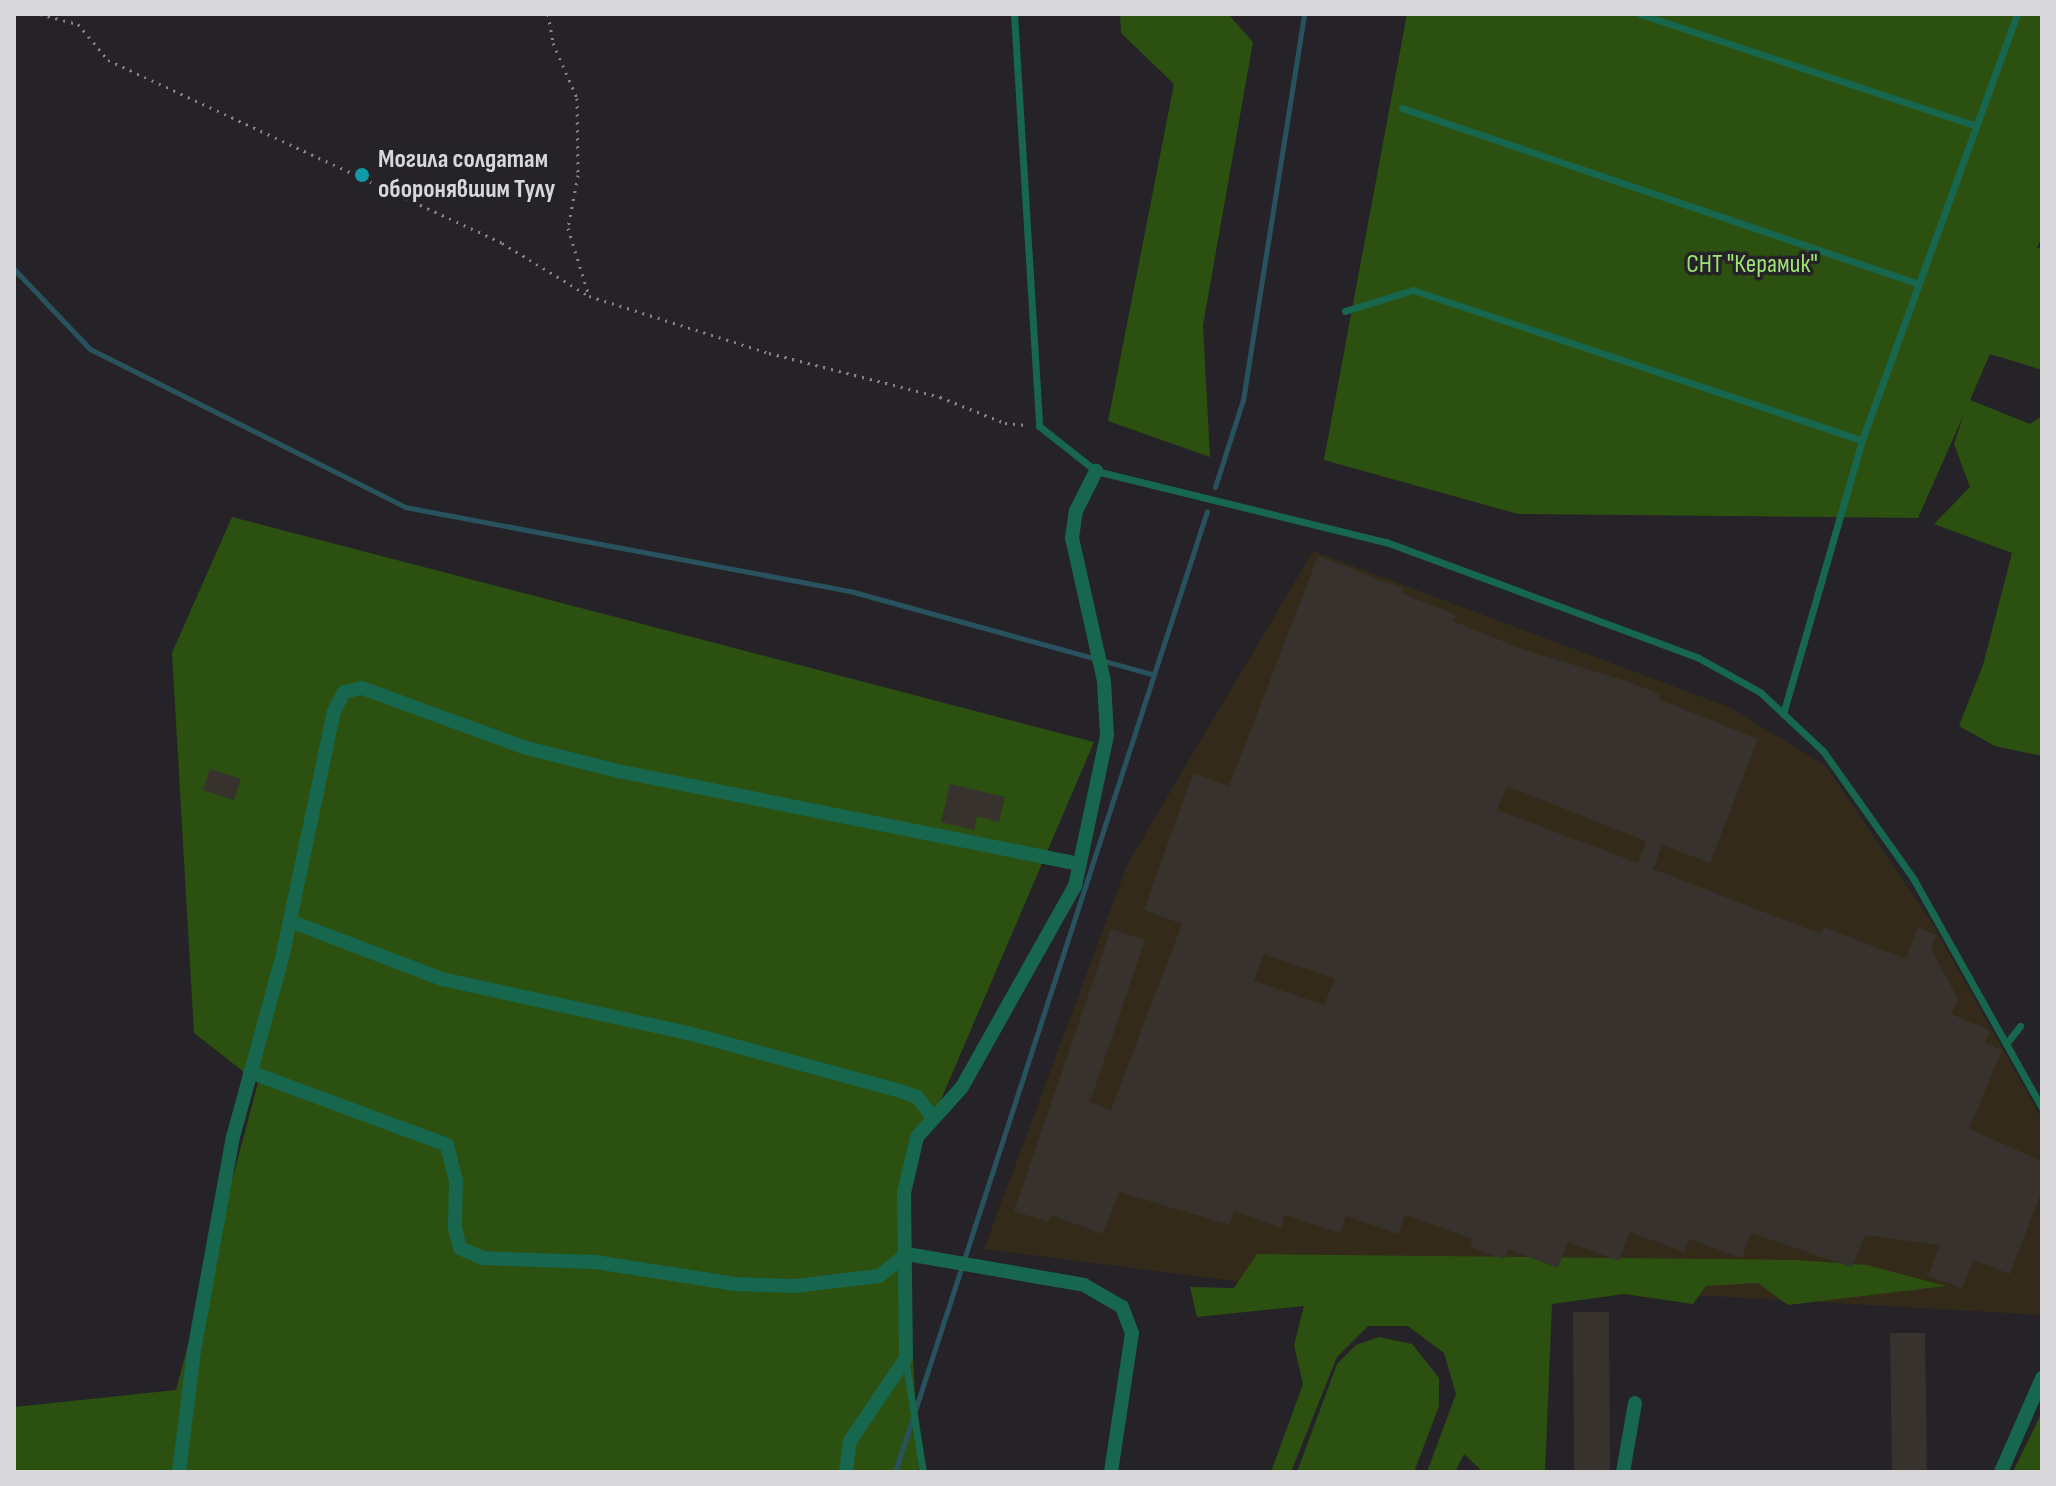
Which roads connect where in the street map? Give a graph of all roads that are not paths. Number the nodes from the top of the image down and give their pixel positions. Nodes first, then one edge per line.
1 (1014, 14) edge
2 (1640, 14) edge
3 (2017, 14) edge
4 (1402, 108) dead end
5 (1973, 125) junction
6 (1919, 284) junction
7 (1345, 311) dead end
8 (1862, 440) junction
9 (1096, 471) junction
10 (1783, 714) junction
11 (1080, 864) junction
12 (290, 921) junction
13 (2020, 1026) dead end
14 (2006, 1044) junction
15 (250, 1072) junction
16 (2042, 1108) edge
17 (932, 1116) junction
18 (907, 1254) junction
19 (906, 1358) junction
20 (2042, 1378) edge
21 (1635, 1403) dead end
22 (179, 1472) edge
23 (846, 1472) edge
24 (923, 1472) edge
25 (1111, 1472) edge
26 (1623, 1472) edge
27 (2001, 1472) edge

1 - 9 lane
2 - 5 lane
3 - 5 lane
4 - 6 lane
5 - 6 lane
6 - 8 lane
7 - 8 lane
8 - 10 lane
9 - 10 lane
9 - 11 street
10 - 14 lane
11 - 12 street
11 - 17 street
12 - 15 street
12 - 17 street
13 - 14 lane
14 - 16 lane
15 - 18 street
15 - 22 street
17 - 18 street
18 - 19 street
18 - 25 street
19 - 23 street
19 - 24 lane
20 - 27 street
21 - 26 street

